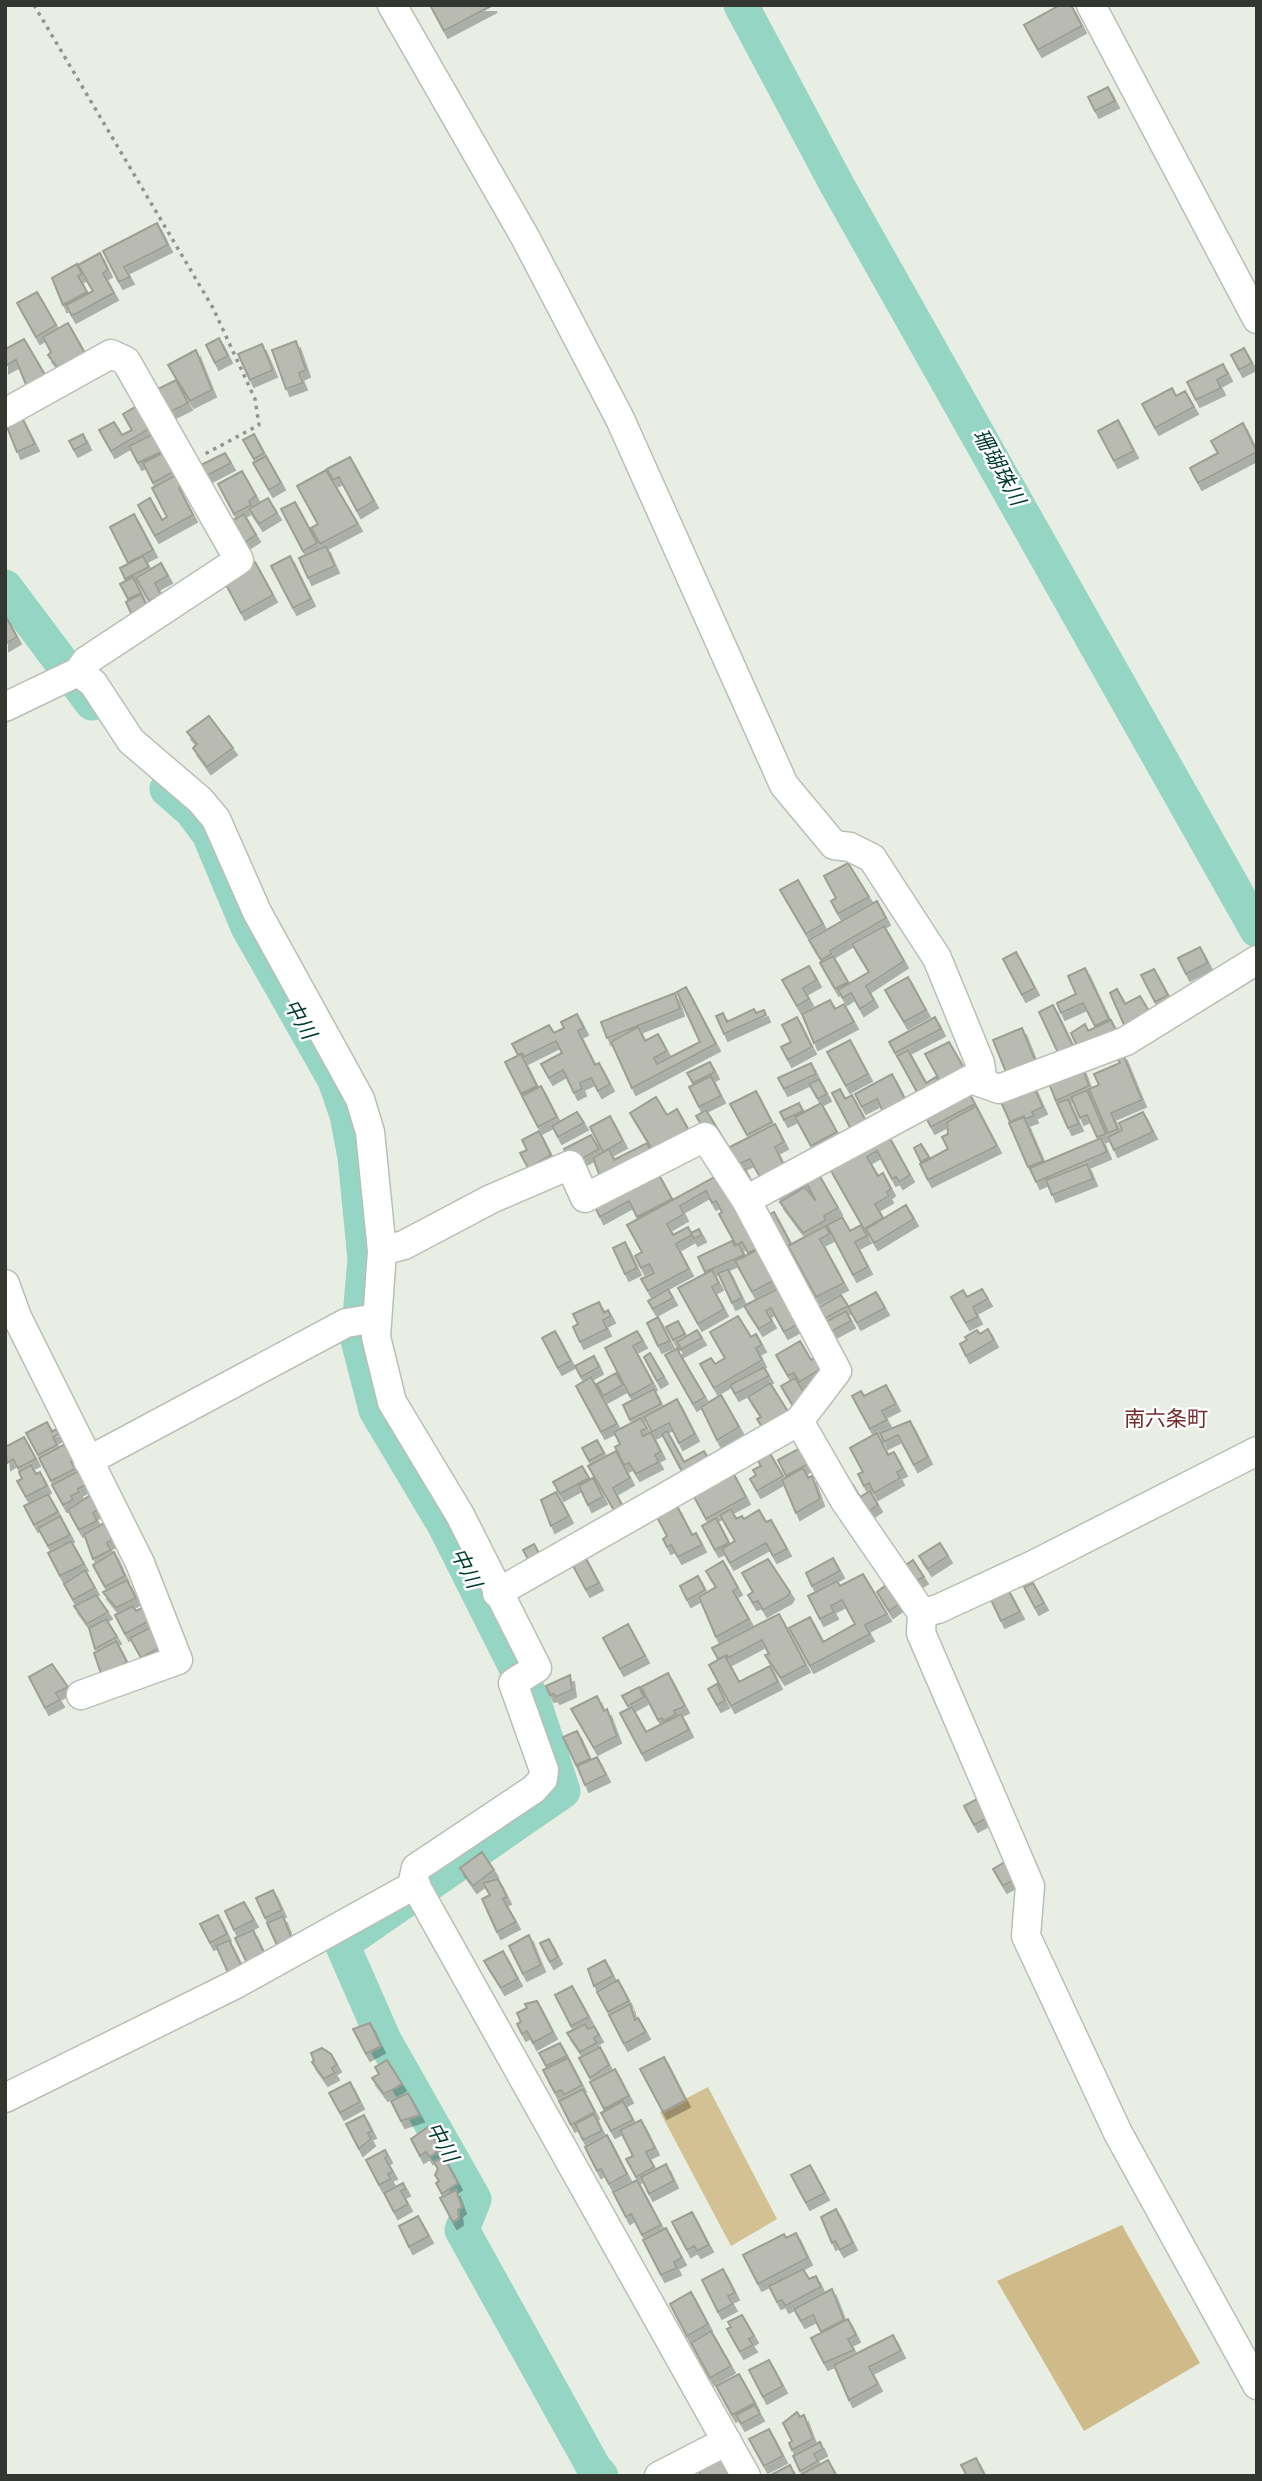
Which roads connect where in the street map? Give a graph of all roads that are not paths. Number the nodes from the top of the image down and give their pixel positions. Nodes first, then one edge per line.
1 (392, 5) edge
2 (1091, 5) edge
3 (1257, 319) edge
4 (5, 413) edge
5 (78, 672) junction
6 (5, 707) edge
7 (1257, 960) edge
8 (983, 1083) junction
9 (746, 1200) junction
10 (382, 1251) junction
11 (5, 1284) edge
12 (377, 1318) junction
13 (799, 1421) junction
14 (1257, 1451) edge
15 (88, 1461) junction
16 (497, 1593) junction
17 (922, 1613) junction
18 (81, 1695) dead end
19 (416, 1884) junction
20 (5, 2098) edge
21 (1257, 2385) edge
22 (727, 2441) junction
23 (659, 2476) edge
24 (746, 2476) edge

1 - 8 street
2 - 3 street
4 - 5 street
5 - 6 street
5 - 10 street
7 - 8 street
8 - 9 street
9 - 10 street
9 - 13 street
10 - 12 street
11 - 15 street
12 - 15 street
12 - 16 street
13 - 16 street
13 - 17 street
14 - 17 street
15 - 18 street
16 - 19 street
17 - 21 street
19 - 20 street
19 - 22 street
22 - 23 street
22 - 24 street

